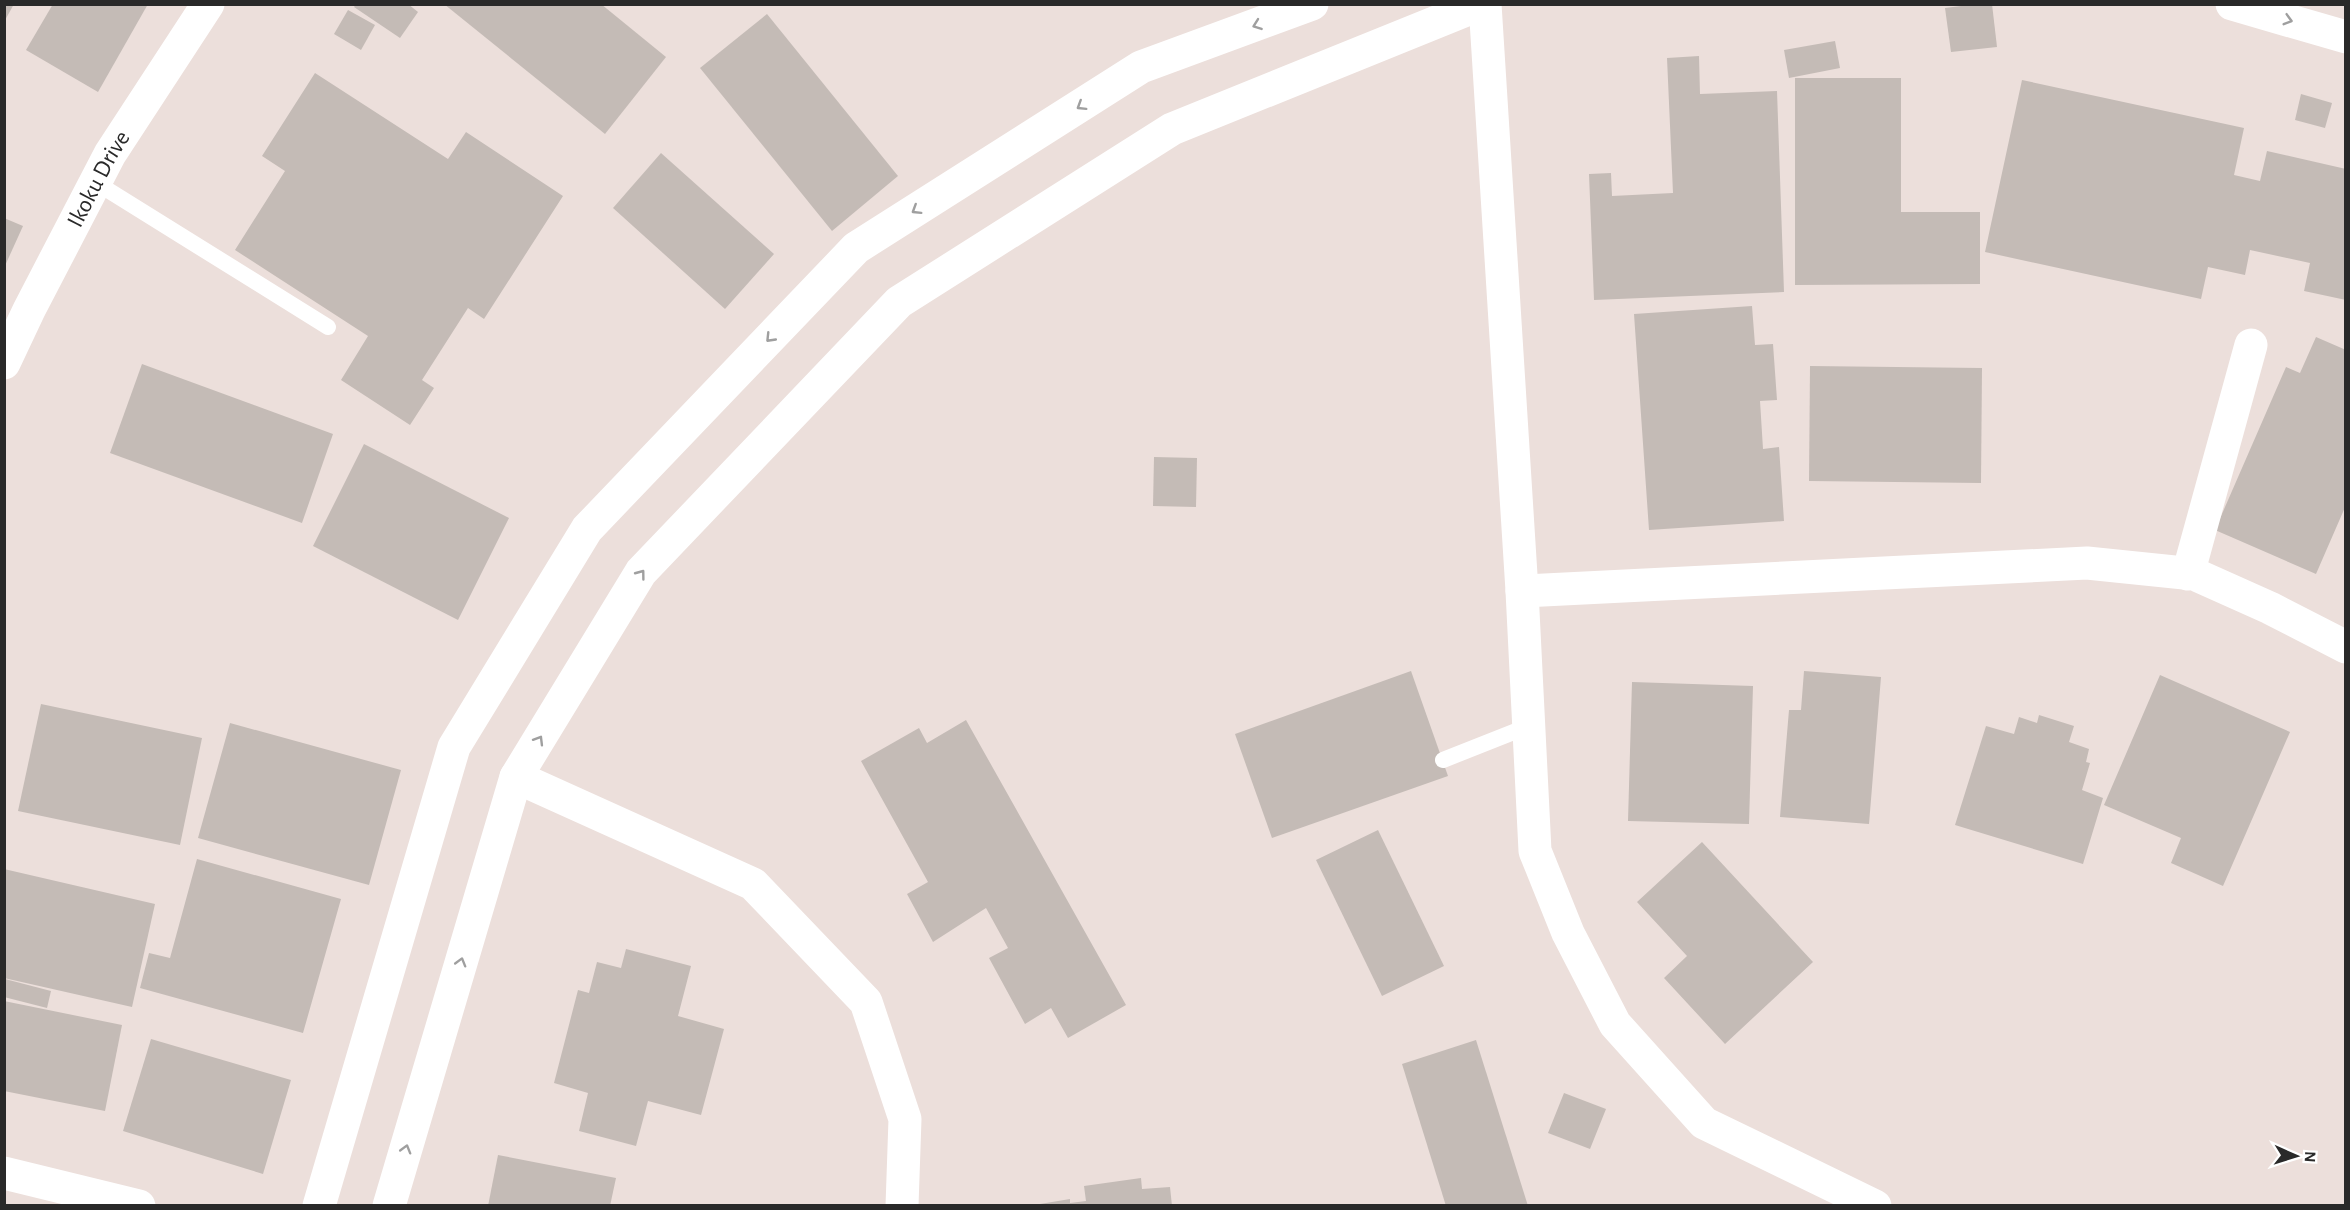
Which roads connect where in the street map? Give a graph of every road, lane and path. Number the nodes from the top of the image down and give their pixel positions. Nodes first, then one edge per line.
1 (208, 4) edge
2 (1312, 4) edge
3 (1483, 4) edge
4 (2232, 4) edge
5 (2346, 37) edge
6 (95, 182) junction
7 (328, 327) dead end
8 (2251, 345) dead end
9 (4, 363) edge
10 (2188, 574) junction
11 (1522, 591) junction
12 (2346, 647) edge
13 (1529, 726) junction
14 (1443, 760) dead end
15 (516, 777) junction
16 (4, 1173) edge
17 (139, 1206) edge
18 (319, 1206) edge
19 (389, 1206) edge
20 (902, 1206) edge
21 (1875, 1206) edge

1 - 6 street, Ikoku Drive
2 -> 18 street
3 - 11 street
15 -> 3 street
4 -> 5 street
6 - 7 lane
6 - 9 street, Ikoku Drive
8 - 10 street
10 - 11 street
10 - 12 street
11 - 13 street
13 - 14 lane
13 - 21 street
19 -> 15 street
15 - 20 street
16 - 17 street

